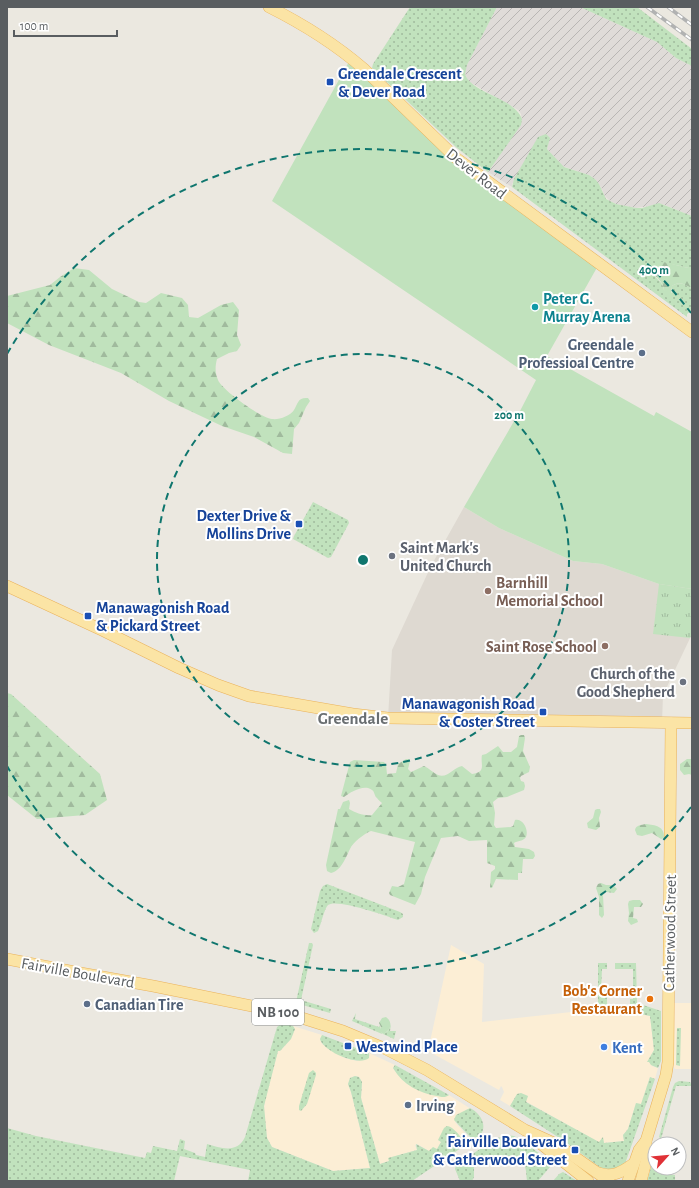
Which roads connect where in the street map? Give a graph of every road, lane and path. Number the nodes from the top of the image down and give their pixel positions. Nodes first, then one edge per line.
1 (269, 7) edge
2 (692, 332) edge
3 (7, 586) edge
4 (671, 723) junction
5 (692, 723) edge
6 (7, 958) edge
7 (525, 1130) junction
8 (646, 1141) junction
9 (633, 1164) junction
10 (598, 1172) junction
11 (588, 1181) edge
12 (609, 1181) edge
13 (628, 1181) edge
14 (640, 1181) edge

1 - 2 main road, Dever Road
3 - 4 main road
4 - 5 main road
4 - 8 main road, Catherwood Street
6 - 7 main road, Fairville Boulevard / NB 100
7 - 10 main road, Fairville Boulevard / NB 100
7 - 11 main road, Fairville Boulevard / NB 100
8 - 9 main road, Catherwood Street
8 - 14 main road, Catherwood Street
9 - 10 main road
9 - 13 main road, Catherwood Street
10 - 12 main road, Fairville Boulevard / NB 100

